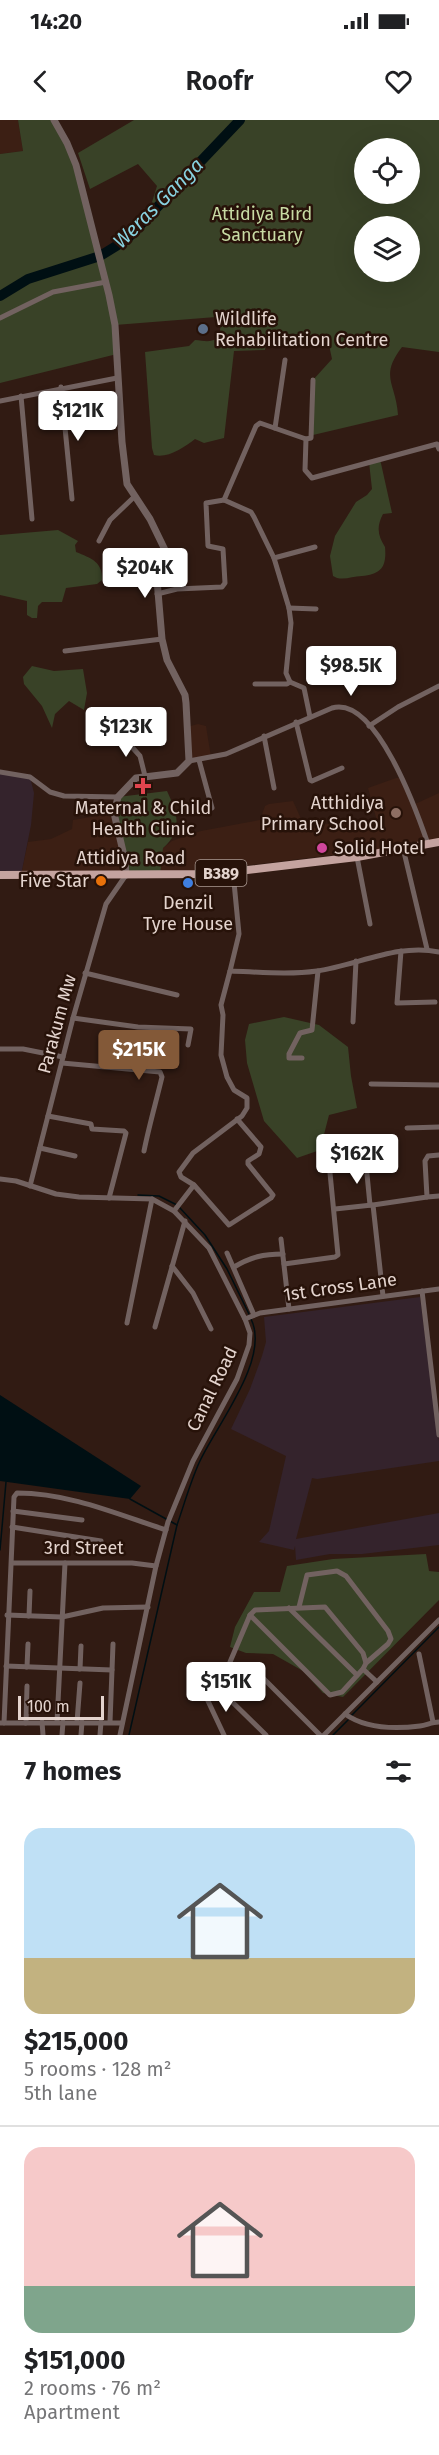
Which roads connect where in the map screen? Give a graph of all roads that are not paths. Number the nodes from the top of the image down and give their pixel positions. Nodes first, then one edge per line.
1 (54, 120) edge
2 (106, 280) junction
3 (0, 318) edge
4 (285, 360) dead end
5 (117, 378) junction
6 (313, 380) dead end
7 (61, 387) junction
8 (21, 396) junction
9 (0, 401) edge
10 (275, 428) junction
11 (306, 439) junction
12 (439, 449) edge
13 (134, 497) junction
14 (72, 500) dead end
15 (224, 500) junction
16 (32, 519) dead end
17 (99, 541) dead end
18 (315, 547) dead end
19 (274, 558) junction
20 (157, 594) junction
21 (289, 608) junction
22 (316, 609) dead end
23 (162, 639) junction
24 (65, 651) dead end
25 (290, 682) junction
26 (255, 684) dead end
27 (439, 686) edge
28 (310, 717) junction
29 (296, 722) junction
30 (369, 726) junction
31 (125, 733) dead end
32 (264, 736) junction
33 (189, 760) junction
34 (199, 760) junction
35 (342, 768) dead end
36 (0, 772) edge
37 (146, 776) junction
38 (274, 788) dead end
39 (118, 797) junction
40 (212, 808) dead end
41 (439, 842) edge
42 (428, 844) junction
43 (403, 848) junction
44 (357, 857) junction
45 (233, 872) junction
46 (0, 875) edge
47 (126, 875) junction
48 (370, 924) dead end
49 (427, 949) junction
50 (401, 951) junction
51 (439, 952) edge
52 (356, 961) junction
53 (230, 971) junction
54 (318, 971) junction
55 (85, 973) junction
56 (177, 995) dead end
57 (435, 1002) dead end
58 (72, 1018) junction
59 (353, 1022) dead end
60 (188, 1045) dead end
61 (0, 1049) edge
62 (302, 1058) dead end
63 (62, 1060) junction
64 (371, 1084) dead end
65 (439, 1085) edge
66 (48, 1116) junction
67 (237, 1119) junction
68 (439, 1127) edge
69 (407, 1128) dead end
70 (40, 1148) junction
71 (144, 1151) dead end
72 (439, 1155) edge
73 (75, 1156) dead end
74 (366, 1164) dead end
75 (330, 1173) dead end
76 (0, 1179) edge
77 (194, 1185) junction
78 (30, 1186) junction
79 (439, 1196) edge
80 (427, 1197) junction
81 (109, 1198) junction
82 (152, 1199) junction
83 (372, 1205) junction
84 (176, 1208) junction
85 (335, 1209) junction
86 (185, 1221) junction
87 (281, 1239) dead end
88 (227, 1253) dead end
89 (283, 1254) junction
90 (285, 1264) junction
91 (172, 1266) junction
92 (234, 1267) junction
93 (439, 1289) edge
94 (422, 1291) junction
95 (383, 1296) junction
96 (289, 1309) junction
97 (250, 1317) junction
98 (127, 1323) dead end
99 (155, 1328) dead end
100 (211, 1329) dead end
101 (439, 1435) edge
102 (13, 1511) junction
103 (82, 1520) dead end
104 (12, 1527) junction
105 (166, 1530) junction
106 (102, 1541) dead end
107 (12, 1563) junction
108 (65, 1563) junction
109 (156, 1566) junction
110 (30, 1591) dead end
111 (148, 1607) junction
112 (299, 1607) junction
113 (289, 1608) junction
114 (7, 1615) junction
115 (250, 1615) junction
116 (29, 1616) junction
117 (62, 1617) junction
118 (439, 1620) edge
119 (28, 1644) dead end
120 (113, 1644) dead end
121 (81, 1646) dead end
122 (419, 1654) dead end
123 (230, 1662) dead end
124 (6, 1666) junction
125 (365, 1666) junction
126 (27, 1667) junction
127 (60, 1668) junction
128 (81, 1669) junction
129 (112, 1670) junction
130 (357, 1675) junction
131 (378, 1682) junction
132 (80, 1683) dead end
133 (27, 1686) dead end
134 (219, 1689) junction
135 (348, 1716) junction
136 (42, 1722) junction
137 (60, 1722) junction
138 (80, 1722) junction
139 (101, 1722) junction
140 (110, 1722) junction
141 (436, 1722) edge
142 (2, 1723) edge
143 (26, 1723) junction
144 (123, 1723) junction
145 (43, 1735) edge
146 (62, 1735) edge
147 (81, 1735) edge
148 (100, 1735) edge
149 (120, 1735) edge
150 (224, 1735) edge
151 (266, 1735) edge
152 (320, 1735) edge
153 (324, 1735) edge

1 - 2 street
2 - 3 street
2 - 5 street
4 - 10 street
5 - 7 street
5 - 13 street
6 - 11 street
7 - 8 street
7 - 14 street
8 - 9 street
8 - 16 street
10 - 11 street
10 - 15 street
11 - 12 street
13 - 17 street
13 - 20 street
15 - 19 street
15 - 20 street
18 - 19 street
19 - 21 street
20 - 23 street
21 - 22 street
21 - 25 street
23 - 24 street
23 - 33 street
25 - 26 street
25 - 28 street
27 - 30 street
28 - 29 street
28 - 30 street
29 - 32 street
29 - 35 street
30 - 42 street
31 - 37 street
32 - 34 street
32 - 38 street
33 - 34 street
33 - 37 street
34 - 40 street
36 - 39 street
37 - 39 street
39 - 47 street
41 - 42 main road, Attidiya Road / B389
42 - 43 main road, Attidiya Road / B389
43 - 44 main road, Attidiya Road / B389
43 - 49 street
44 - 45 main road, Attidiya Road / B389
44 - 48 street
45 - 47 main road, Attidiya Road / B389
45 - 53 street
46 - 47 main road, Attidiya Road / B389
47 - 55 street, Parakum Mw
49 - 50 street
49 - 51 street
50 - 52 street
50 - 57 street
52 - 54 street
52 - 59 street
53 - 54 street
53 - 67 street
54 - 62 street
55 - 56 street
55 - 58 street, Parakum Mw
58 - 60 street
58 - 63 street, Parakum Mw
61 - 63 street
63 - 66 street, Parakum Mw
63 - 71 street
64 - 65 street
66 - 70 street, Parakum Mw
66 - 81 street
67 - 77 street
67 - 77 street
68 - 69 street
70 - 73 street
70 - 78 street, Parakum Mw
72 - 80 street
74 - 83 street
75 - 85 street
76 - 78 street, Canal Road
77 - 84 street
78 - 81 street, Canal Road
79 - 80 street
80 - 83 street
81 - 82 street, Canal Road
82 - 84 street, Canal Road
82 - 98 street
83 - 85 street
83 - 95 street
84 - 86 street, Canal Road
85 - 90 street
86 - 91 street
86 - 97 street, Canal Road
87 - 89 street
88 - 92 street
89 - 90 street
89 - 92 street
90 - 96 street
91 - 99 street
91 - 100 street
92 - 97 street
93 - 94 street, 1st Cross Lane
94 - 95 street, 1st Cross Lane
94 - 101 street
95 - 96 street, 1st Cross Lane
96 - 97 street, 1st Cross Lane
97 - 105 street, Canal Road
102 - 103 street
102 - 104 street
102 - 105 street
104 - 106 street
104 - 107 street
105 - 109 street, Canal Road
107 - 108 street, 3rd Street
107 - 114 street
108 - 109 street, 3rd Street
108 - 117 street
109 - 111 street, Canal Road
110 - 116 street
111 - 117 street
111 - 144 street, Canal Road
112 - 113 street
112 - 125 street
112 - 125 street
113 - 115 street
113 - 130 street
114 - 116 street
114 - 124 street
115 - 123 street
115 - 130 street
116 - 117 street
117 - 127 street
118 - 131 street
119 - 126 street
120 - 129 street
121 - 128 street
122 - 141 street
124 - 126 street
124 - 142 street
125 - 130 street
125 - 131 street
126 - 127 street
127 - 128 street
127 - 137 street
128 - 129 street
129 - 140 street
131 - 135 street
132 - 138 street
133 - 143 street
134 - 150 street
134 - 151 street
134 - 152 street
135 - 141 street
135 - 153 street
136 - 137 street
136 - 143 street
136 - 145 street
137 - 138 street
137 - 146 street
138 - 139 street
138 - 147 street
139 - 140 street
139 - 148 street
140 - 144 street
142 - 143 street
144 - 149 street, Canal Road

